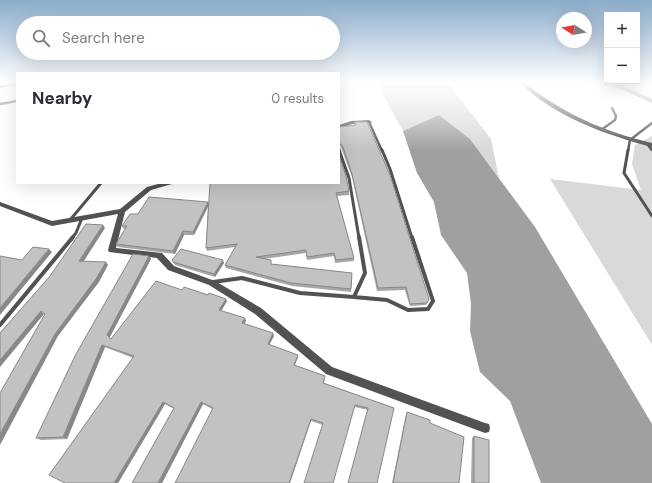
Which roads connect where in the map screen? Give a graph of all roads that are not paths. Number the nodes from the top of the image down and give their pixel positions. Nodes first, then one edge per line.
1 (553, 105) edge
2 (612, 108) dead end
3 (369, 122) joint
4 (652, 123) edge
5 (340, 127) edge
6 (601, 130) junction
7 (630, 140) junction
8 (650, 144) edge
9 (652, 150) edge
10 (340, 152) edge
11 (100, 184) edge
12 (166, 184) edge
13 (0, 204) edge
14 (122, 211) junction
15 (652, 216) edge
16 (82, 218) junction
17 (69, 221) junction
18 (212, 282) junction
19 (354, 297) junction
20 (0, 325) edge
21 (485, 428) dead end

1 - 6 street
2 - 6 lane
3 - 5 street
3 - 19 lane
4 - 7 lane
6 - 7 street
7 - 8 street
7 - 15 lane
8 - 9 lane
10 - 19 lane
11 - 17 lane
12 - 14 street
13 - 17 street
14 - 16 street
14 - 18 street
16 - 17 street
16 - 20 lane
18 - 19 lane
18 - 21 street

